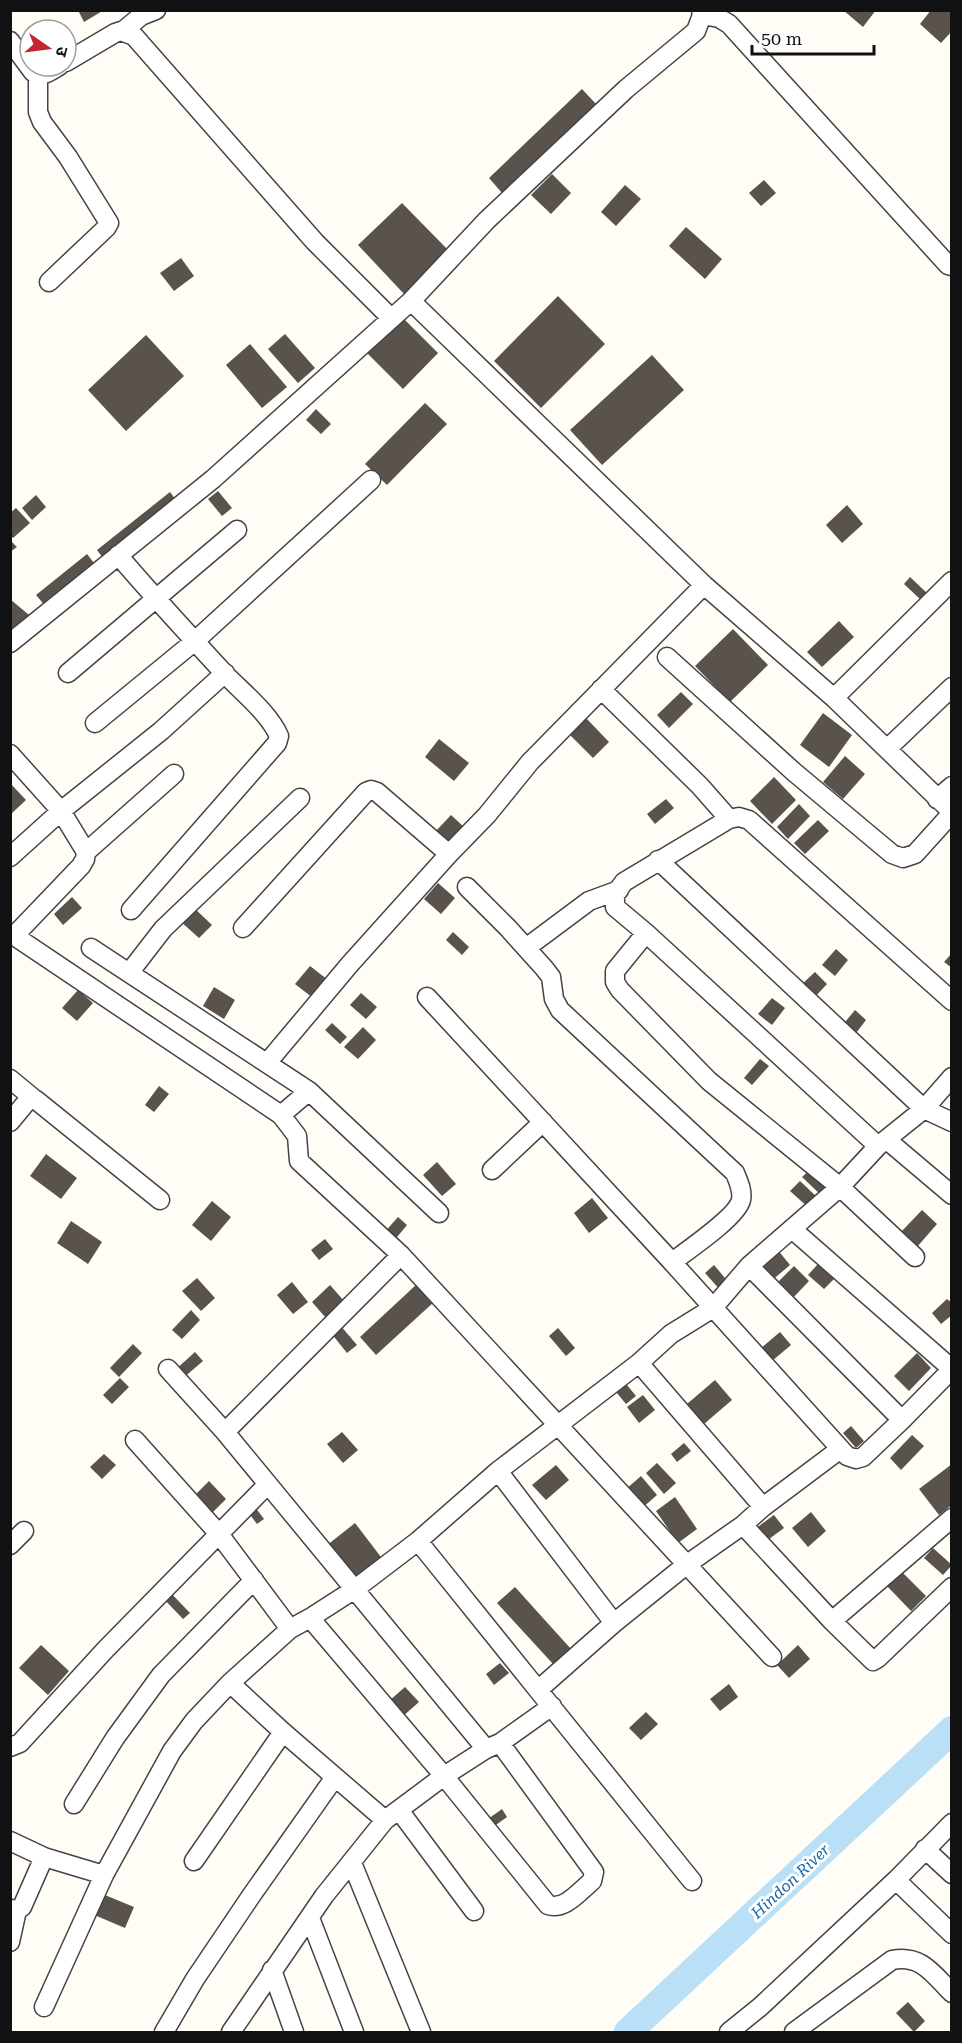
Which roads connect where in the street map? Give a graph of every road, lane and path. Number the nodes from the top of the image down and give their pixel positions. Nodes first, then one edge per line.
1 (156, 10) edge
2 (701, 13) edge
3 (123, 31) junction
4 (78, 55) edge
5 (38, 78) edge
6 (951, 266) edge
7 (49, 282) dead end
8 (411, 301) junction
9 (391, 318) junction
10 (371, 480) dead end
11 (237, 530) dead end
12 (118, 555) junction
13 (951, 580) edge
14 (704, 585) junction
15 (155, 599) junction
16 (195, 641) junction
17 (10, 644) edge
18 (667, 657) dead end
19 (68, 673) dead end
20 (225, 673) junction
21 (951, 687) edge
22 (601, 690) junction
23 (834, 698) junction
24 (95, 723) dead end
25 (887, 748) junction
26 (10, 754) edge
27 (174, 774) dead end
28 (951, 786) edge
29 (300, 798) dead end
30 (937, 799) junction
31 (61, 811) junction
32 (951, 813) edge
33 (729, 819) junction
34 (86, 852) junction
35 (449, 854) junction
36 (10, 857) edge
37 (658, 860) junction
38 (467, 887) dead end
39 (619, 890) junction
40 (131, 910) dead end
41 (243, 928) dead end
42 (646, 933) junction
43 (12, 934) edge
44 (91, 948) dead end
45 (526, 948) junction
46 (129, 973) junction
47 (427, 997) dead end
48 (951, 1001) edge
49 (267, 1063) junction
50 (951, 1077) edge
51 (10, 1079) edge
52 (309, 1091) junction
53 (33, 1098) junction
54 (924, 1109) junction
55 (281, 1115) junction
56 (10, 1122) edge
57 (543, 1122) junction
58 (951, 1122) edge
59 (883, 1143) junction
60 (492, 1170) dead end
61 (840, 1187) junction
62 (951, 1196) edge
63 (160, 1200) dead end
64 (439, 1213) dead end
65 (792, 1229) junction
66 (401, 1255) junction
67 (915, 1257) dead end
68 (672, 1262) junction
69 (749, 1266) junction
70 (713, 1308) junction
71 (639, 1363) junction
72 (168, 1369) dead end
73 (951, 1369) edge
74 (902, 1420) junction
75 (559, 1425) junction
76 (225, 1432) junction
77 (135, 1440) dead end
78 (839, 1450) junction
79 (498, 1471) junction
80 (268, 1484) junction
81 (763, 1507) junction
82 (951, 1518) edge
83 (743, 1525) junction
84 (24, 1531) dead end
85 (219, 1534) junction
86 (418, 1541) junction
87 (10, 1545) edge
88 (686, 1565) junction
89 (254, 1580) junction
90 (951, 1587) edge
91 (355, 1589) junction
92 (310, 1618) junction
93 (832, 1621) junction
94 (614, 1623) junction
95 (290, 1629) junction
96 (772, 1657) dead end
97 (230, 1683) junction
98 (538, 1690) junction
99 (552, 1706) junction
100 (283, 1732) junction
101 (493, 1746) junction
102 (10, 1747) edge
103 (444, 1776) junction
104 (335, 1777) junction
105 (74, 1804) dead end
106 (392, 1815) junction
107 (951, 1823) edge
108 (10, 1841) edge
109 (925, 1849) junction
110 (44, 1857) junction
111 (194, 1861) dead end
112 (352, 1863) junction
113 (951, 1874) edge
114 (104, 1875) junction
115 (896, 1880) junction
116 (692, 1881) dead end
117 (14, 1910) edge
118 (474, 1911) dead end
119 (310, 1918) junction
120 (951, 1934) edge
121 (10, 1942) edge
122 (272, 1970) junction
123 (951, 1993) edge
124 (44, 2007) dead end
125 (170, 2031) edge
126 (231, 2032) edge
127 (294, 2032) edge
128 (354, 2032) edge
129 (421, 2032) edge
130 (729, 2032) edge
131 (794, 2032) edge

1 - 3 street
2 - 6 street
2 - 8 street
3 - 4 street
3 - 9 street
5 - 7 street
8 - 9 street
8 - 14 street
9 - 12 street
10 - 16 street
11 - 15 street
12 - 15 street
12 - 17 street
13 - 23 street
14 - 22 street
14 - 23 street
15 - 16 street
15 - 19 street
16 - 20 street
16 - 24 street
18 - 32 street
20 - 31 street
20 - 40 street
21 - 25 street
22 - 33 street
22 - 35 street
23 - 25 street
25 - 30 street
26 - 31 street
27 - 34 street
28 - 30 street
29 - 46 street
30 - 32 street
31 - 34 street
31 - 36 street
33 - 37 street
33 - 48 street
34 - 43 street
35 - 41 street
35 - 49 street
37 - 39 street
37 - 54 street
38 - 45 street
39 - 42 street
39 - 45 street
42 - 59 street
42 - 61 street
43 - 55 street
44 - 46 street
45 - 68 street
46 - 49 street
47 - 57 street
49 - 52 street
50 - 54 street
51 - 53 street
52 - 55 street
52 - 64 street
53 - 56 street
53 - 63 street
54 - 58 street
54 - 59 street
55 - 66 street
57 - 60 street
57 - 68 street
59 - 61 street
59 - 62 street
61 - 65 street
61 - 67 street
65 - 69 street
65 - 73 street
66 - 75 street
66 - 76 street
68 - 70 street
69 - 70 street
69 - 74 street
70 - 71 street
70 - 78 street
71 - 75 street
71 - 81 street
72 - 76 street
73 - 74 street
74 - 78 street
75 - 79 street
75 - 88 street
76 - 80 street
77 - 85 street
78 - 81 street
79 - 86 street
79 - 94 street
80 - 85 street
80 - 91 street
81 - 83 street
82 - 93 street
83 - 88 street
83 - 93 street
84 - 87 street
85 - 89 street
85 - 102 street
86 - 91 street
86 - 98 street
88 - 94 street
88 - 96 street
89 - 95 street
89 - 105 street
90 - 93 street
91 - 92 street
91 - 101 street
92 - 95 street
92 - 103 street
94 - 98 street
95 - 97 street
97 - 100 street
97 - 114 street
98 - 99 street
99 - 101 street
99 - 116 street
100 - 104 street
100 - 111 street
101 - 103 street
101 - 103 street
103 - 106 street
104 - 106 street
104 - 125 street
106 - 112 street
106 - 118 street
107 - 109 street
108 - 110 street
109 - 113 street
109 - 115 street
110 - 114 street
110 - 117 street
112 - 119 street
112 - 129 street
114 - 124 street
115 - 120 street
115 - 130 street
117 - 121 street
119 - 122 street
119 - 128 street
122 - 126 street
122 - 127 street
123 - 131 street

